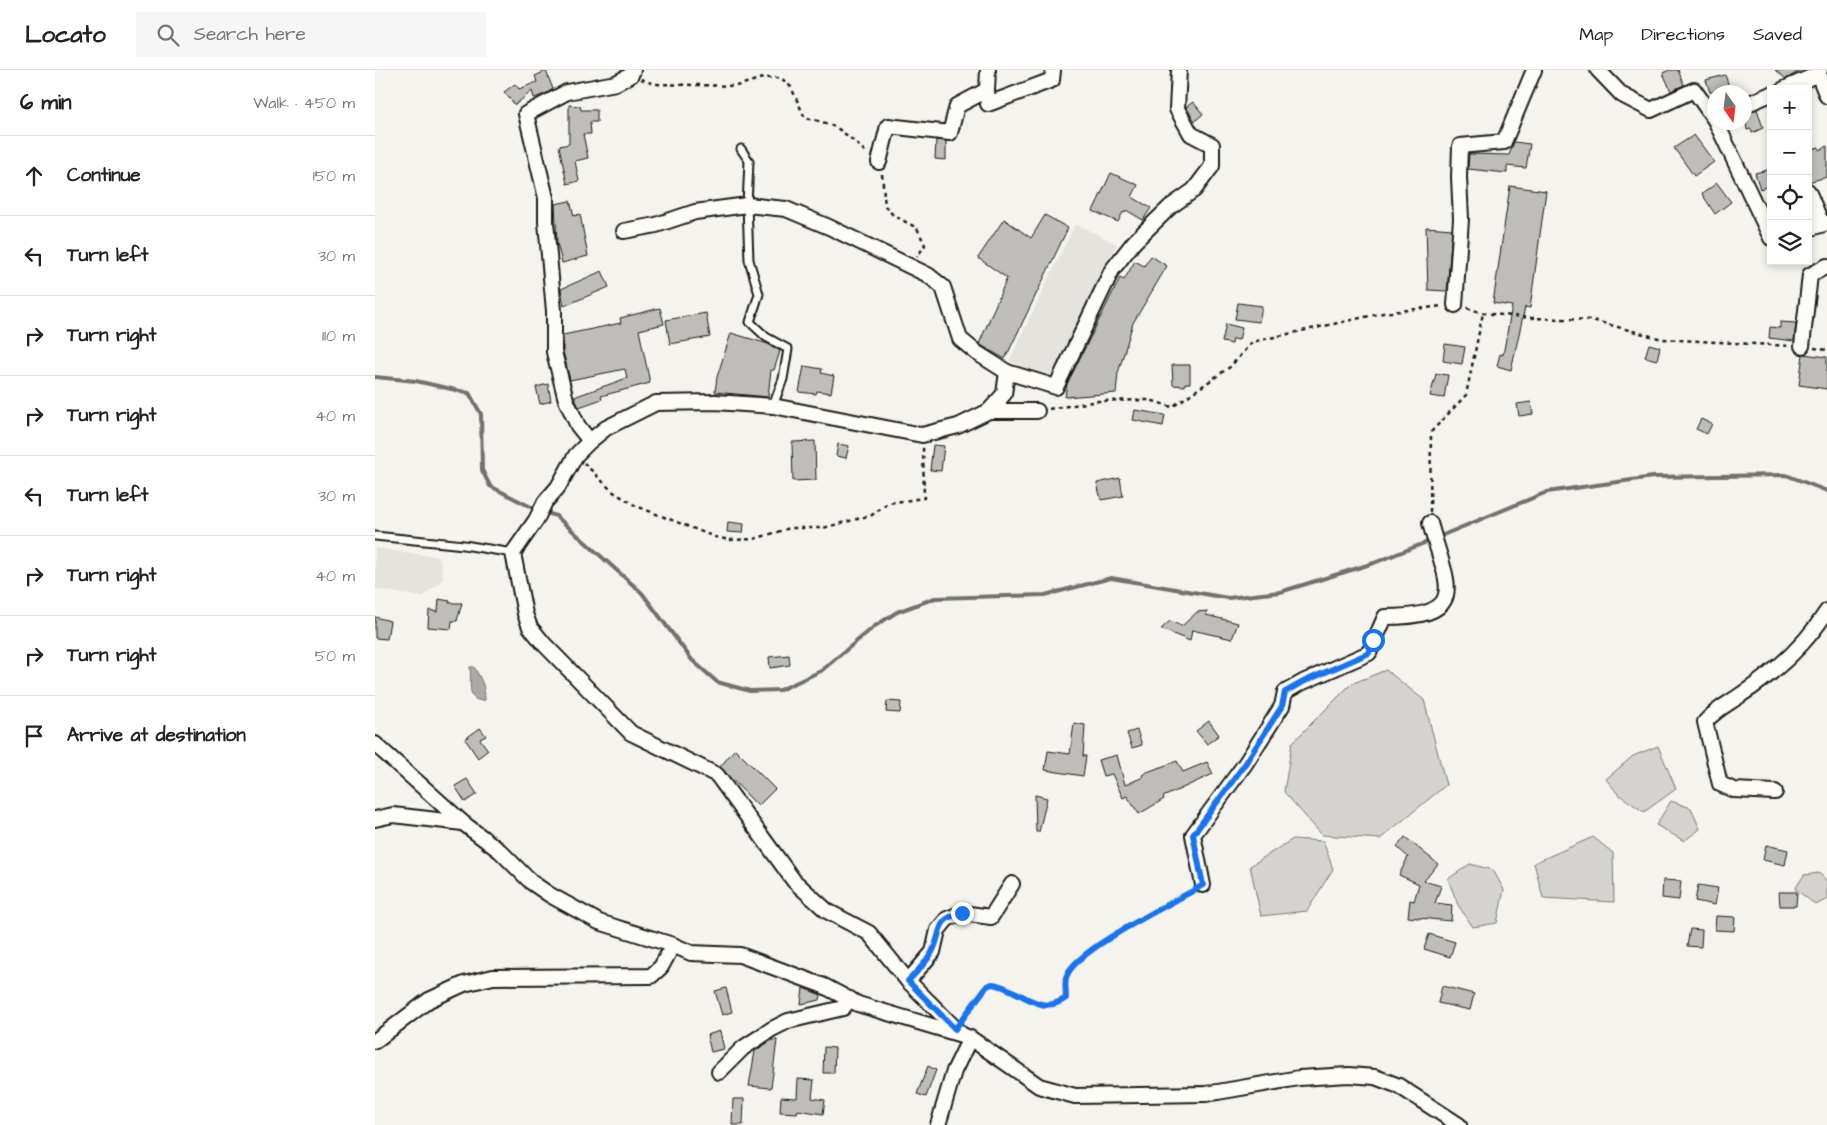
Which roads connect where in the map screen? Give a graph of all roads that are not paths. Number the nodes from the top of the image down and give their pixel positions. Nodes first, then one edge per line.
1 (988, 70) edge
2 (1053, 70) edge
3 (1179, 70) edge
4 (1534, 70) edge
5 (1598, 70) edge
6 (632, 72) edge
7 (1819, 72) edge
8 (1791, 85) edge
9 (987, 90) junction
10 (1827, 96) edge
11 (1767, 98) edge
12 (1752, 103) edge
13 (1707, 109) edge
14 (1720, 130) edge
15 (741, 148) dead end
16 (879, 162) road end
17 (1812, 199) edge
18 (747, 205) junction
19 (1825, 223) edge
20 (1812, 227) edge
21 (1767, 230) edge
22 (624, 231) dead end
23 (1827, 266) edge
24 (1455, 305) road end
25 (1802, 346) road end
26 (1007, 372) junction
27 (773, 406) junction
28 (989, 411) junction
29 (1037, 411) road end
30 (590, 441) junction
31 (1430, 523) road end
32 (375, 536) edge
33 (513, 553) junction
34 (1827, 610) edge
35 (375, 744) edge
36 (1775, 792) dead end
37 (375, 820) edge
38 (463, 823) junction
39 (1012, 884) dead end
40 (1203, 885) road end
41 (673, 944) junction
42 (908, 981) junction
43 (850, 999) junction
44 (962, 1034) junction
45 (375, 1041) edge
46 (719, 1072) dead end
47 (938, 1125) edge
48 (1459, 1125) edge

1 - 9 street
2 - 9 street
3 - 26 street
4 - 24 street
5 - 13 street
6 - 30 street
7 - 8 street
7 - 10 street
9 - 16 street
11 - 12 street
14 - 21 street
15 - 18 lane
17 - 19 street
18 - 22 street
18 - 26 street
18 - 27 lane
19 - 20 street
23 - 25 street
26 - 28 street
27 - 28 street
27 - 30 street
28 - 29 street
30 - 33 street
31 - 40 street
32 - 33 lane
33 - 42 street
34 - 36 street
35 - 38 street
37 - 38 street
38 - 41 street
39 - 42 street
41 - 43 street
41 - 45 street
42 - 44 street
43 - 44 street
43 - 46 street
44 - 47 street
44 - 48 street

